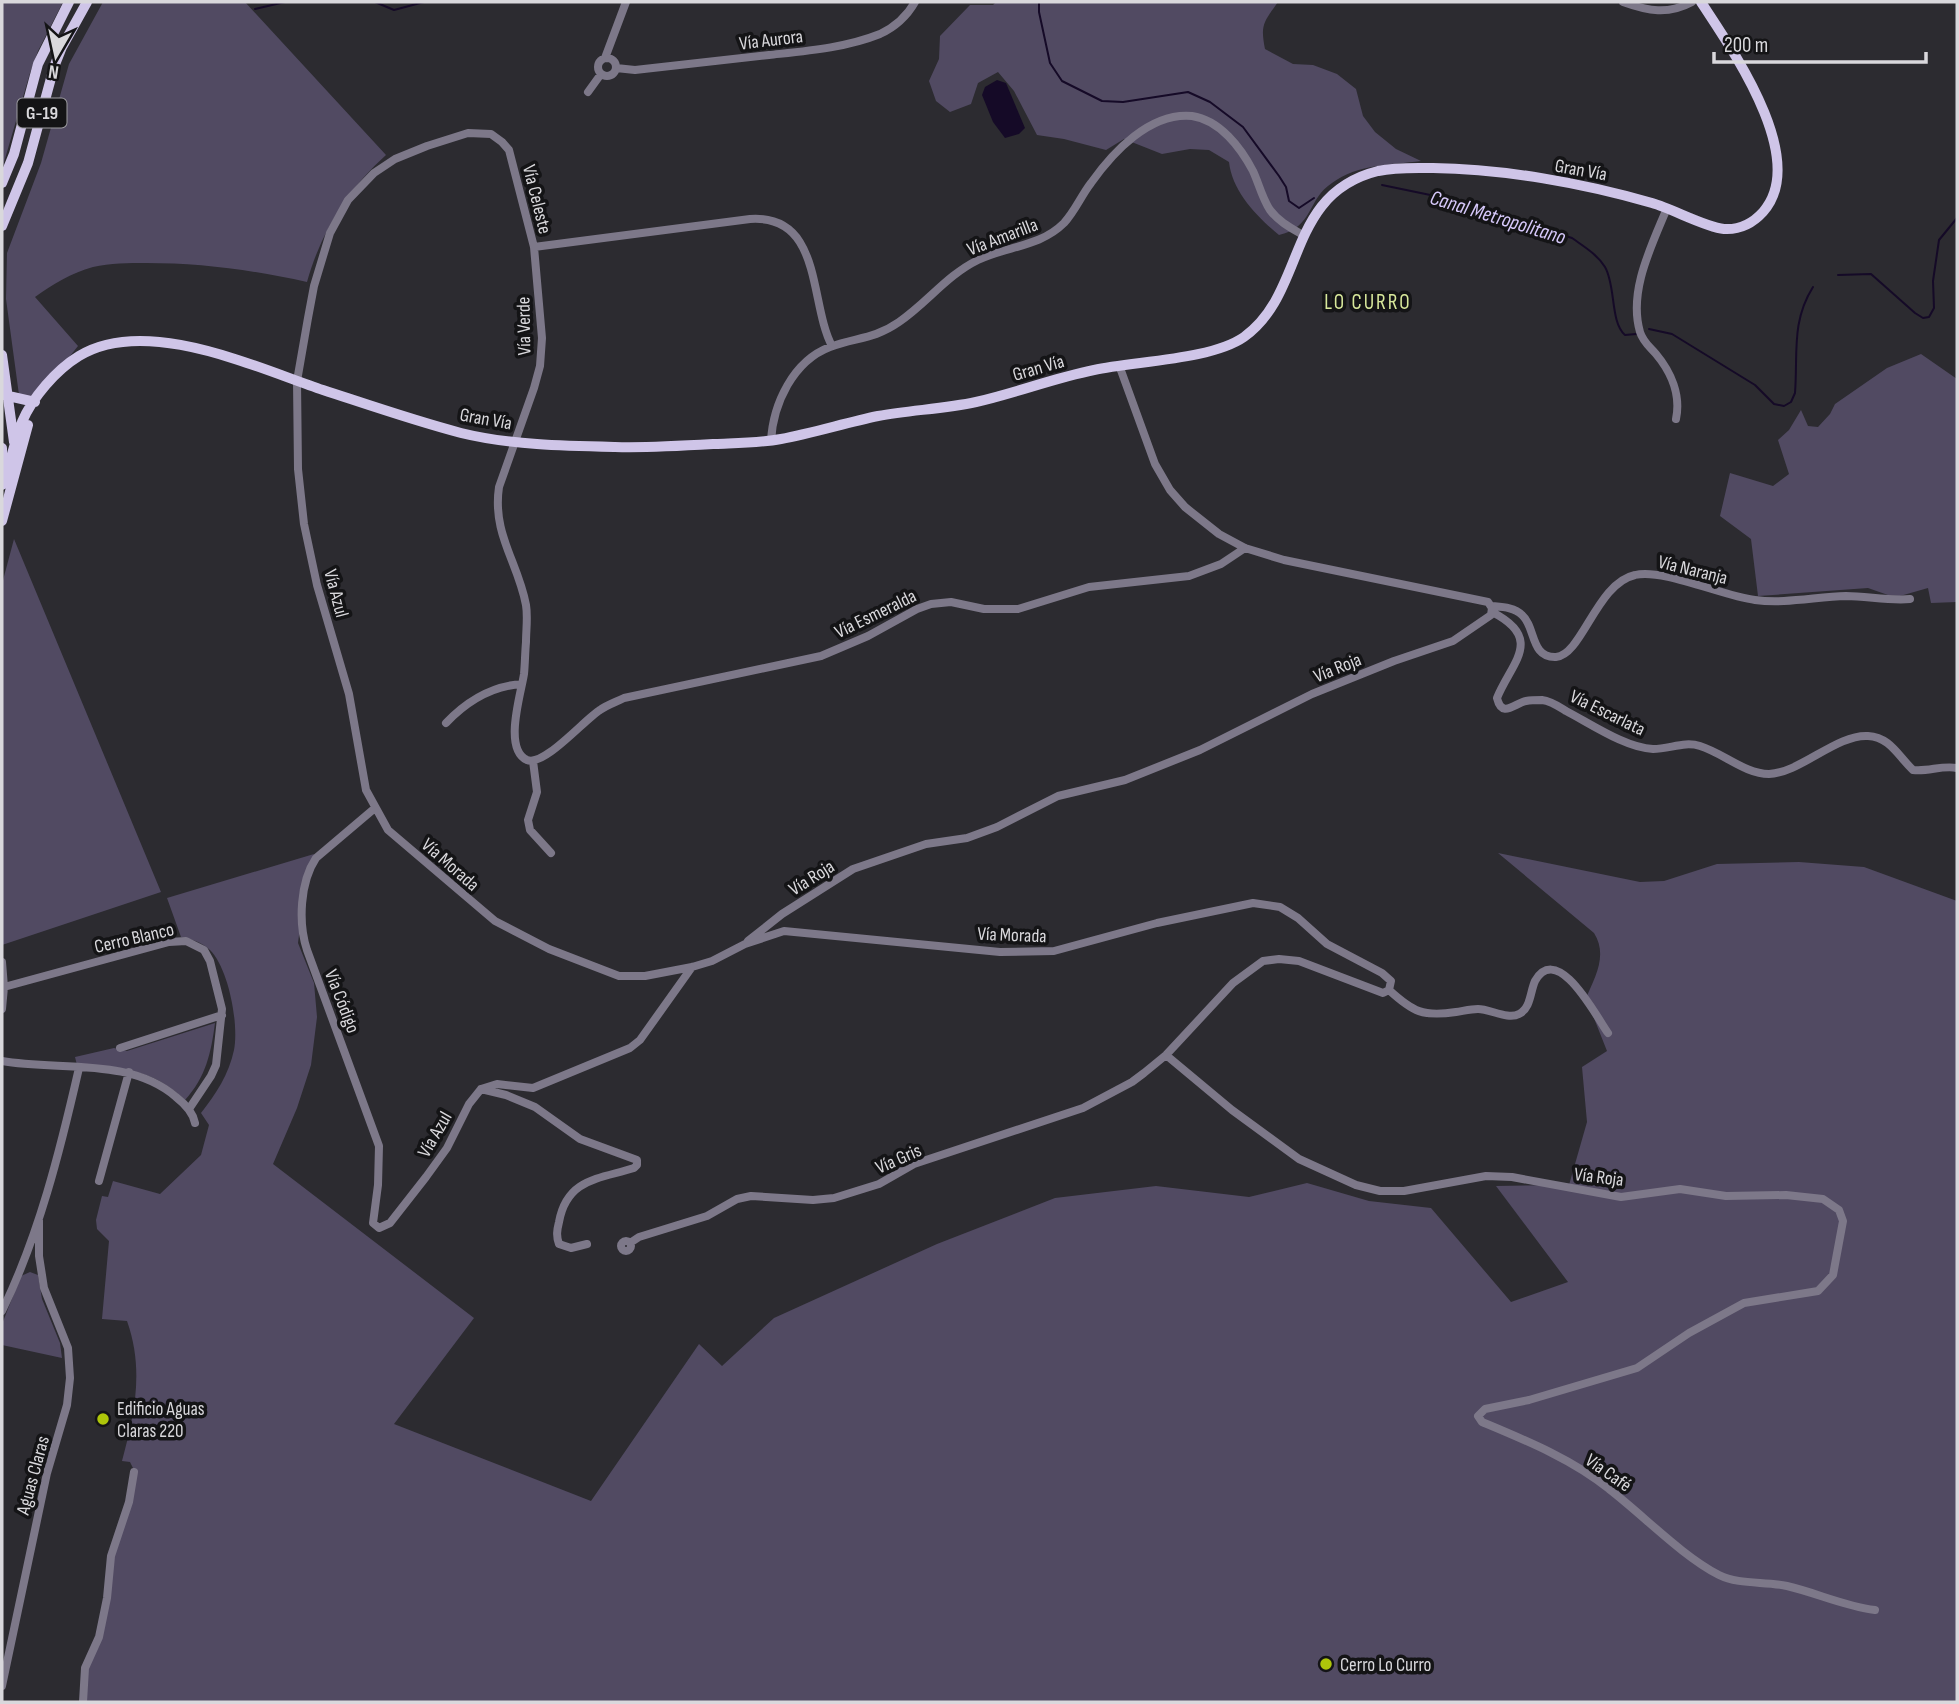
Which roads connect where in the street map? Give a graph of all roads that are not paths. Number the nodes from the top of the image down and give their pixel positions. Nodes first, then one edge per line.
1 (69, 2) edge
2 (87, 2) edge
3 (626, 2) edge
4 (915, 2) edge
5 (1623, 2) edge
6 (1692, 2) edge
7 (1701, 2) edge
8 (605, 58) junction
9 (616, 68) junction
10 (601, 74) junction
11 (588, 92) dead end
12 (2, 183) edge
13 (1667, 208) junction
14 (2, 226) edge
15 (1303, 235) junction
16 (534, 247) junction
17 (832, 346) junction
18 (2, 356) edge
19 (1119, 365) junction
20 (297, 381) junction
21 (5, 395) edge
22 (33, 405) junction
23 (1676, 419) dead end
24 (514, 441) junction
25 (771, 441) junction
26 (2, 448) edge
27 (14, 448) junction
28 (5, 482) edge
29 (2, 521) edge
30 (1245, 548) junction
31 (1910, 598) dead end
32 (1492, 609) junction
33 (522, 684) junction
34 (446, 723) dead end
35 (533, 761) junction
36 (1957, 768) edge
37 (375, 808) junction
38 (551, 853) dead end
39 (745, 944) junction
40 (2, 962) edge
41 (692, 967) junction
42 (4, 986) junction
43 (1389, 990) junction
44 (2, 1009) edge
45 (222, 1015) junction
46 (1608, 1033) dead end
47 (120, 1048) dead end
48 (1166, 1055) junction
49 (2, 1061) edge
50 (79, 1068) junction
51 (130, 1072) junction
52 (481, 1089) junction
53 (189, 1109) junction
54 (195, 1123) dead end
55 (99, 1181) dead end
56 (39, 1220) junction
57 (379, 1228) joint
58 (630, 1243) dead end
59 (587, 1244) dead end
60 (21, 1270) junction
61 (42, 1276) junction
62 (2, 1311) edge
63 (1637, 1368) joint
64 (134, 1472) dead end
65 (1875, 1610) dead end
66 (2, 1637) edge
67 (12, 1639) junction
68 (2, 1686) edge
69 (83, 1702) edge

1 - 12 main road, G-19
2 - 14 main road, G-19
3 - 8 street
4 - 9 street, Vía Aurora
5 - 6 street
7 - 13 main road, Gran Vía
8 - 9 street
8 - 10 street
9 - 10 street
10 - 11 street
13 - 15 main road, Gran Vía
13 - 23 street
15 - 17 street, Vía Amarilla
15 - 19 main road, Gran Vía
16 - 17 street, Vía Celeste
16 - 20 street, Vía Celeste
16 - 24 street, Vía Verde
17 - 25 street, Vía Amarilla
18 - 21 main road
19 - 25 main road, Gran Vía
19 - 30 street
20 - 22 main road, Gran Vía
20 - 24 main road, Gran Vía
20 - 37 street, Vía Azul
21 - 22 main road
21 - 27 main road
22 - 27 main road, Gran Vía
22 - 28 main road, Gran Vía
24 - 25 main road, Gran Vía
24 - 33 street
26 - 28 main road
27 - 28 main road
28 - 29 main road
30 - 32 street
30 - 35 street, Vía Esmeralda
31 - 32 street, Vía Naranja
32 - 36 street, Vía Escarlata
32 - 39 street, Vía Roja
33 - 34 street
33 - 35 street
35 - 38 street
37 - 41 street, Vía Morada
37 - 57 street, Vía Código
39 - 41 street, Vía Morada
39 - 43 street, Vía Morada
40 - 42 street
41 - 52 street
42 - 44 street
42 - 45 street, Cerro Blanco
43 - 46 street, Vía Morada
43 - 48 street
45 - 47 street
45 - 53 street, Cerro Blanco
48 - 58 street, Vía Gris
48 - 63 street, Vía Roja
49 - 50 street
50 - 51 street
50 - 56 street
51 - 53 street
51 - 55 street
52 - 57 street, Vía Azul
52 - 59 street
53 - 54 street
56 - 60 street
56 - 61 street, Aguas Claras
60 - 61 street
60 - 62 street
61 - 67 street, Aguas Claras
63 - 65 street, Vía Café
64 - 69 street
66 - 67 street
67 - 68 street, Aguas Claras

